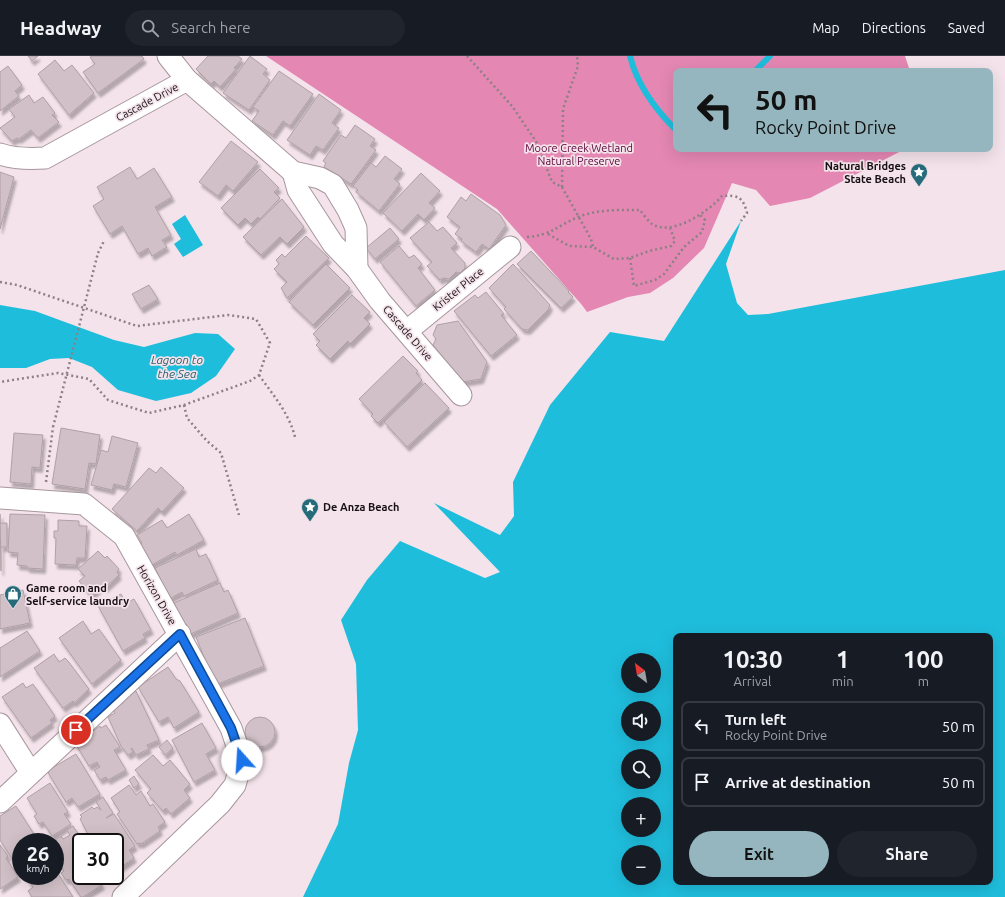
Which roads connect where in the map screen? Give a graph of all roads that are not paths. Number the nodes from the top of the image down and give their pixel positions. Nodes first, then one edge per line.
1 (168, 56) edge
2 (187, 80) junction
3 (0, 154) edge
4 (293, 172) junction
5 (510, 247) road end
6 (357, 269) junction
7 (407, 331) junction
8 (462, 395) dead end
9 (0, 498) edge
10 (180, 634) junction
11 (0, 724) edge
12 (31, 773) junction
13 (0, 802) edge
14 (123, 897) edge

1 - 2 street
2 - 3 street, Cascade Drive
2 - 4 street, Cascade Drive
4 - 6 street, Cascade Drive
4 - 6 street, Cascade Drive
5 - 7 street, Krister Place
6 - 7 street, Cascade Drive
7 - 8 street, Cascade Drive
9 - 10 street, Horizon Drive
10 - 12 street
10 - 14 street, Horizon Drive
11 - 12 street
12 - 13 street

